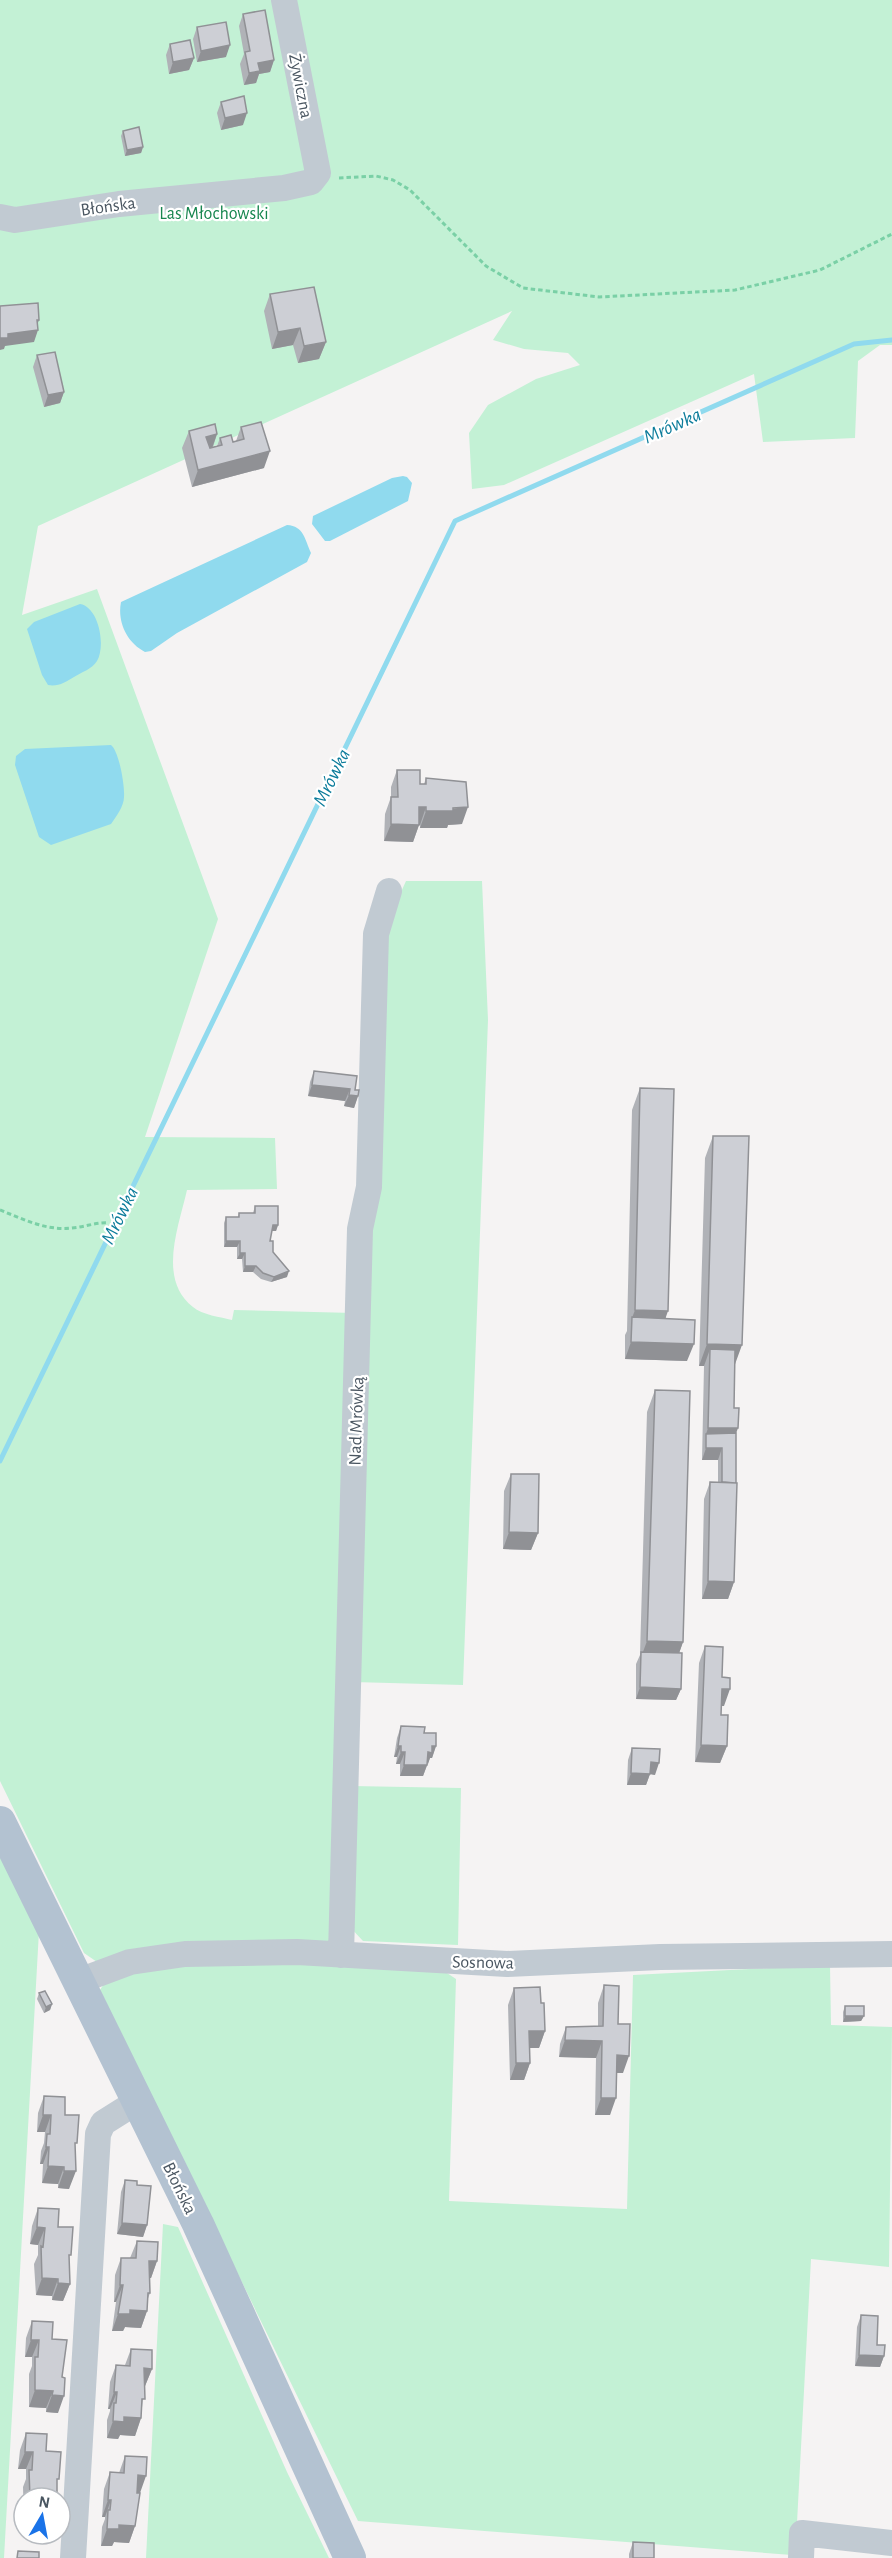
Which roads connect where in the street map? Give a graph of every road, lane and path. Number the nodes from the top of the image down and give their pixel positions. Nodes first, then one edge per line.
1 (284, 0) edge
2 (318, 173) junction
3 (0, 217) edge
4 (892, 234) edge
5 (389, 891) dead end
6 (0, 1210) edge
7 (109, 1223) dead end
8 (0, 1822) edge
9 (892, 1954) edge
10 (341, 1955) junction
11 (79, 1981) junction
12 (138, 2101) junction
13 (892, 2543) edge
14 (801, 2545) edge
15 (73, 2558) edge
16 (350, 2558) edge

1 - 2 street, Żywiczna
2 - 3 street, Błońska
2 - 4 path
5 - 10 street, Nad Mrówką
6 - 7 path
8 - 11 main road, Błońska
9 - 10 street, Sosnowa
10 - 11 street, Sosnowa
11 - 12 main road, Błońska
12 - 15 street
12 - 16 main road, Błońska
13 - 14 street

